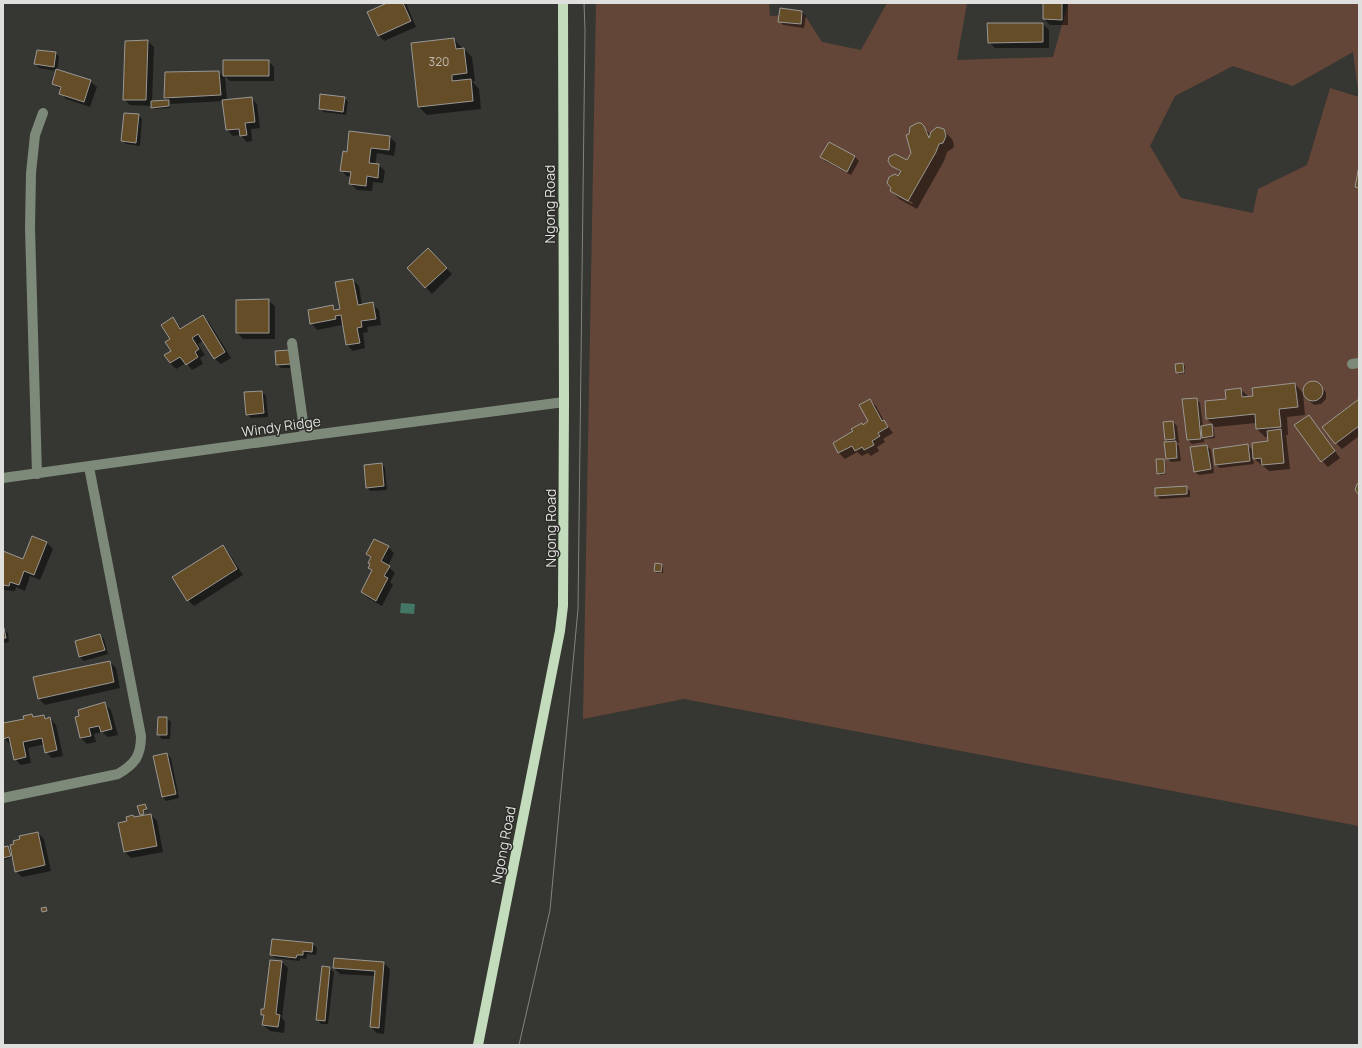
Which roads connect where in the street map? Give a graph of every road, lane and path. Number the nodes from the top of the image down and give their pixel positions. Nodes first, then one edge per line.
1 (563, 3) edge
2 (43, 113) dead end
3 (292, 343) dead end
4 (564, 402) junction
5 (305, 436) junction
6 (89, 467) junction
7 (37, 474) junction
8 (3, 478) edge
9 (3, 798) edge
10 (478, 1045) edge

1 - 4 main road, Ngong Road
2 - 7 street
3 - 5 street
4 - 5 street, Windy Ridge
4 - 10 main road, Ngong Road
5 - 6 street, Windy Ridge
6 - 7 street, Windy Ridge
6 - 9 street
7 - 8 street, Windy Ridge

